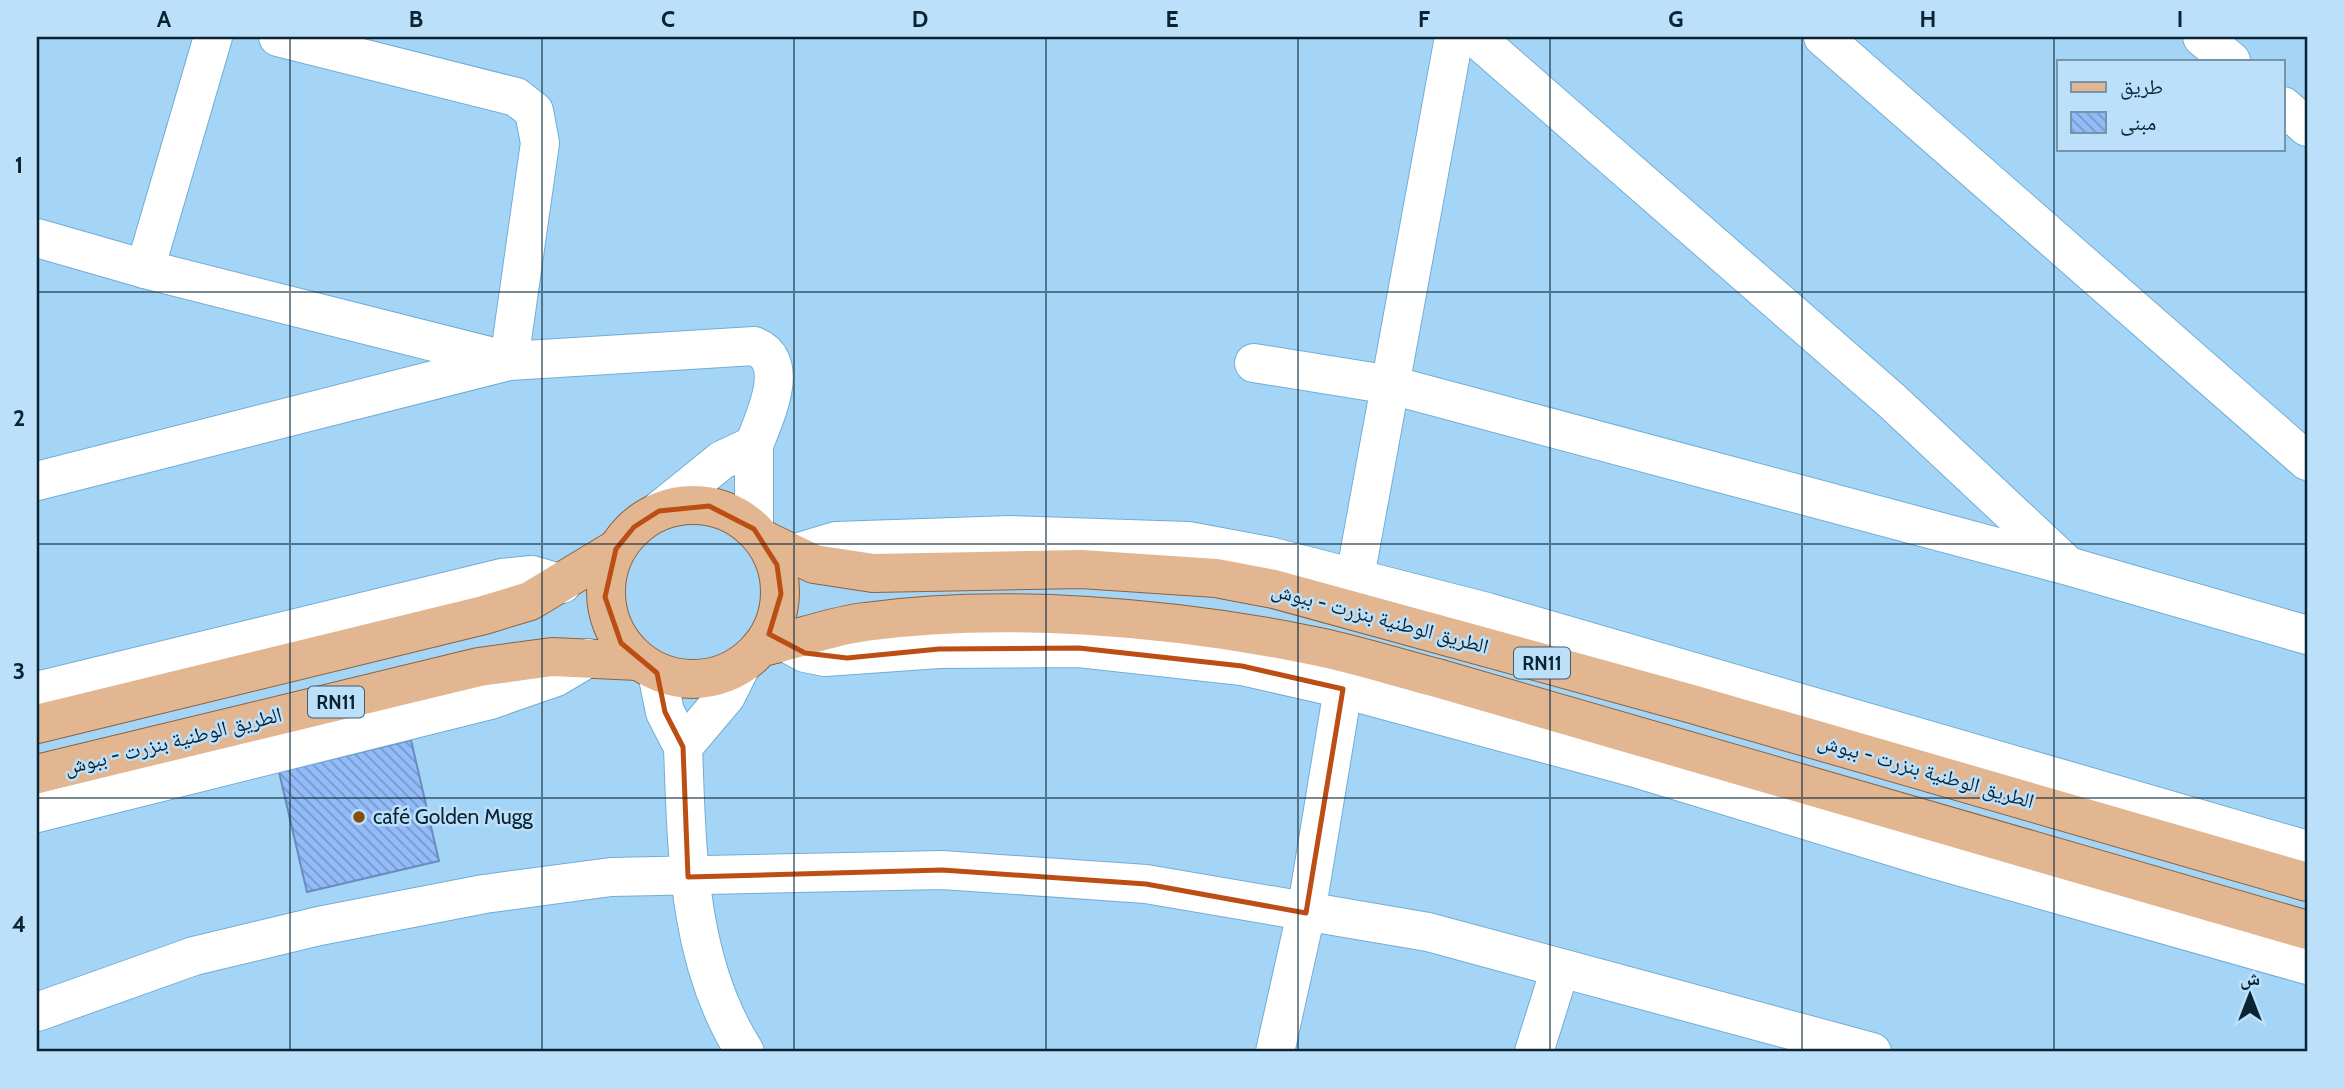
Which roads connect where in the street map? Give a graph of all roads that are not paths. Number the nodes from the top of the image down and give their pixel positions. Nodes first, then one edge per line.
1 (213, 37) edge
2 (278, 37) edge
3 (1454, 37) edge
4 (1475, 37) edge
5 (1823, 37) edge
6 (2202, 37) edge
7 (2230, 60) edge
8 (2284, 107) edge
9 (2307, 127) edge
10 (37, 238) edge
11 (145, 269) junction
12 (509, 361) junction
13 (1254, 363) dead end
14 (1391, 385) junction
15 (754, 445) junction
16 (2307, 461) edge
17 (37, 481) edge
18 (659, 511) junction
19 (770, 541) junction
20 (616, 549) junction
21 (2068, 566) junction
22 (1355, 577) junction
23 (562, 584) junction
24 (2307, 635) edge
25 (763, 652) junction
26 (588, 658) junction
27 (648, 667) junction
28 (1343, 689) junction
29 (37, 691) edge
30 (37, 724) edge
31 (683, 747) junction
32 (37, 774) edge
33 (37, 813) edge
34 (2307, 850) edge
35 (688, 877) junction
36 (2307, 882) edge
37 (1307, 913) junction
38 (2307, 930) edge
39 (2307, 965) edge
40 (1560, 969) junction
41 (37, 1012) edge
42 (745, 1052) edge
43 (1275, 1052) edge
44 (1534, 1052) edge
45 (1872, 1052) edge

1 - 11 street
2 - 12 street
3 - 14 street
4 - 21 street
5 - 16 street
6 - 7 street
8 - 9 street
10 - 11 street
11 - 12 street
12 - 15 street
12 - 17 street
13 - 14 street
14 - 21 street
14 - 22 street
15 - 18 street
15 - 19 street
18 - 19 main road, RN11
18 - 20 main road, RN11
19 - 22 street
19 - 25 main road
19 - 36 main road, الطريق الوطنية بنزرت - ببوش / RN11
20 - 23 main road, RN11
20 - 27 main road, RN11
21 - 24 street
22 - 34 street
23 - 29 street
23 - 30 main road, RN11
25 - 27 main road, RN11
25 - 28 street
25 - 31 street
25 - 38 main road, الطريق الوطنية بنزرت - ببوش / RN11
26 - 27 main road, الطريق الوطنية بنزرت - ببوش / RN11
26 - 32 main road, الطريق الوطنية بنزرت - ببوش / RN11
26 - 33 street
27 - 31 street
28 - 37 street
28 - 39 street
31 - 35 street
35 - 37 street
35 - 41 street
35 - 42 street
37 - 40 street
37 - 43 street
40 - 44 street
40 - 45 street

